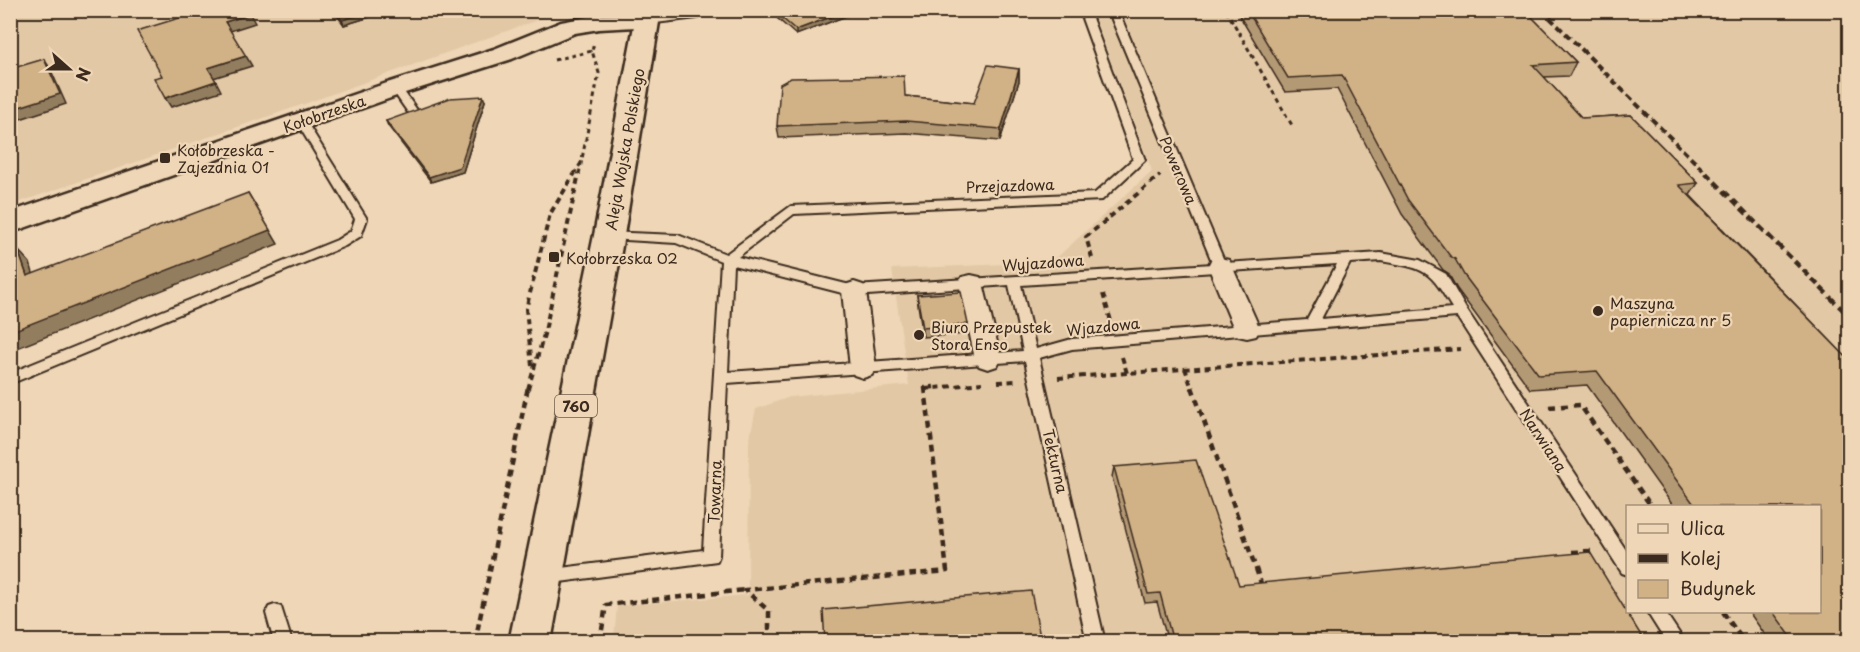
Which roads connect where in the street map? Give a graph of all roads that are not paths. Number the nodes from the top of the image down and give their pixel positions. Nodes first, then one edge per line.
1 (675, 10) edge
2 (709, 10) edge
3 (1084, 10) edge
4 (1113, 10) edge
5 (648, 16) edge
6 (396, 88) junction
7 (413, 112) edge
8 (301, 121) junction
9 (10, 223) edge
10 (609, 235) junction
11 (727, 259) junction
12 (1346, 259) junction
13 (1220, 266) junction
14 (1014, 281) junction
15 (971, 284) junction
16 (854, 291) junction
17 (1461, 312) junction
18 (1311, 325) junction
19 (1247, 329) junction
20 (1032, 355) junction
21 (988, 359) junction
22 (863, 369) junction
23 (719, 378) junction
24 (10, 379) edge
25 (1626, 565) edge
26 (543, 577) junction
27 (275, 613) dead end
28 (1657, 613) edge
29 (283, 642) edge
30 (530, 642) edge
31 (1096, 642) edge
32 (1676, 642) edge

1 - 5 lane
2 - 5 lane
3 - 11 lane, Przejazdowa
4 - 13 lane, Powerowa
5 - 6 main road, Kołobrzeska
5 - 10 main road, Aleja Wojska Polskiego / 760
6 - 7 lane
6 - 8 main road, Kołobrzeska
8 - 9 main road, Kołobrzeska
8 - 24 lane
10 - 11 lane, Wyjazdowa
10 - 26 main road, Aleja Wojska Polskiego / 760
11 - 16 lane, Wyjazdowa
11 - 23 lane, Towarna
12 - 13 lane, Wyjazdowa
12 - 17 lane, Wyjazdowa
12 - 18 lane
13 - 14 lane, Wyjazdowa
13 - 19 street, Powerowa
14 - 15 lane, Wyjazdowa
14 - 20 lane, Tekturna
15 - 16 lane, Wyjazdowa
15 - 21 street
16 - 22 street
17 - 18 lane, Wjazdowa
17 - 25 lane, Narwiana
18 - 19 lane, Wjazdowa
19 - 20 lane, Wjazdowa
20 - 21 lane, Wjazdowa
20 - 31 lane, Tekturna
21 - 22 lane, Wjazdowa
22 - 23 lane, Wjazdowa
23 - 26 lane, Towarna
26 - 30 main road, Aleja Wojska Polskiego / 760
27 - 29 lane
28 - 32 lane

